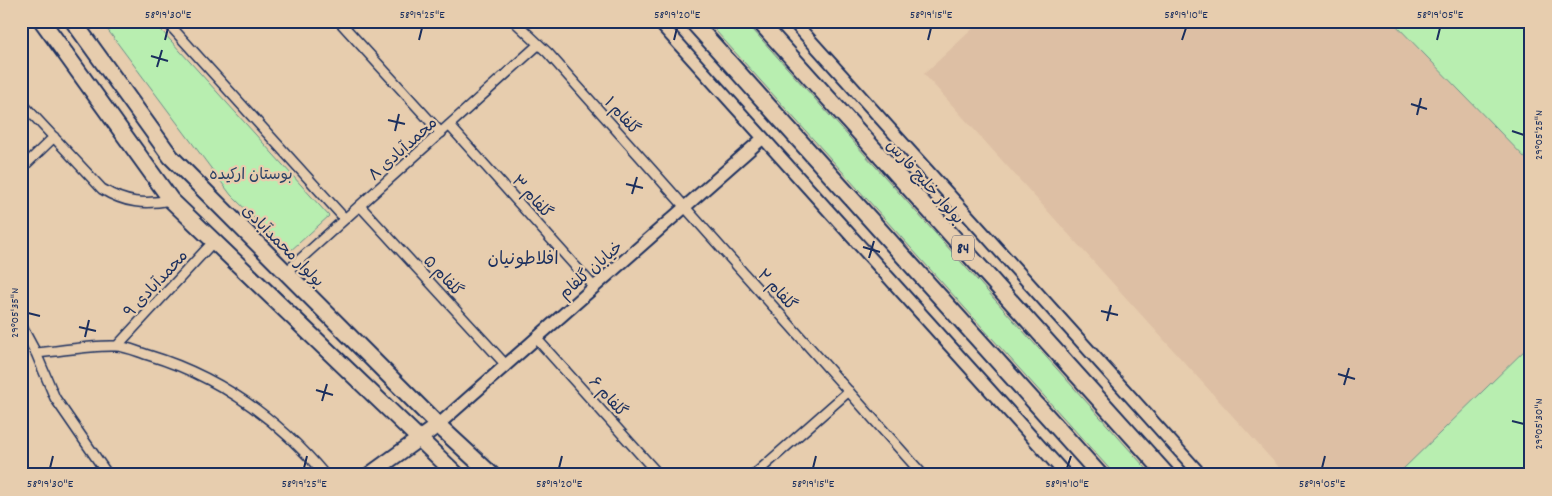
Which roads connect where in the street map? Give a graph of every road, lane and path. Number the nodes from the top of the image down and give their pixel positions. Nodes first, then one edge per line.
1 (42, 21) edge
2 (73, 21) edge
3 (166, 21) edge
4 (339, 21) edge
5 (514, 21) edge
6 (658, 21) edge
7 (692, 21) edge
8 (759, 21) edge
9 (793, 21) edge
10 (538, 45) junction
11 (21, 102) edge
12 (450, 125) junction
13 (441, 132) junction
14 (54, 137) junction
15 (763, 138) junction
16 (21, 169) edge
17 (171, 200) junction
18 (360, 206) junction
19 (685, 207) junction
20 (345, 219) junction
21 (214, 241) junction
22 (286, 272) junction
23 (594, 287) junction
24 (21, 325) edge
25 (536, 338) junction
26 (117, 346) junction
27 (36, 353) junction
28 (506, 365) junction
29 (849, 391) junction
30 (438, 425) junction
31 (420, 439) junction
32 (108, 475) edge
33 (325, 475) edge
34 (369, 475) edge
35 (458, 475) edge
36 (492, 475) edge
37 (659, 475) edge
38 (754, 475) edge
39 (923, 475) edge
40 (1066, 475) edge
41 (1100, 475) edge
42 (1167, 475) edge
43 (1201, 475) edge

1 - 17 main road
2 - 22 main road, بولوار محمدآبادی
3 - 20 street
4 - 13 street
5 - 10 street, گلفام ۱
6 - 15 street
7 - 41 main road
8 - 42 main road, بولوار خلیج فارس / 84
9 - 43 street
10 - 12 street, محمدآبادی ۸
10 - 19 street, گلفام ۱
11 - 14 street
12 - 13 street, محمدآبادی ۸
12 - 23 street, گلفام ۳
13 - 18 street, محمدآبادی ۸
14 - 16 street
14 - 17 street
15 - 19 street, خیابان گلفام
15 - 40 street
17 - 21 main road
18 - 20 street, محمدآبادی ۸
18 - 28 street, گلفام ۵
19 - 23 street, خیابان گلفام
19 - 29 street, گلفام ۲
20 - 22 street, محمدآبادی ۸
21 - 26 street, محمدآبادی ۹
21 - 31 main road
22 - 30 main road, بولوار محمدآبادی
23 - 25 street, خیابان گلفام
24 - 27 street
25 - 28 street, خیابان گلفام
25 - 37 street, گلفام ۶
26 - 27 street
26 - 33 street
27 - 32 street
28 - 30 street, خیابان گلفام
29 - 38 street
29 - 39 street, گلفام ۲
30 - 31 main road
30 - 36 main road, بولوار محمدآبادی
31 - 34 main road
31 - 35 main road

